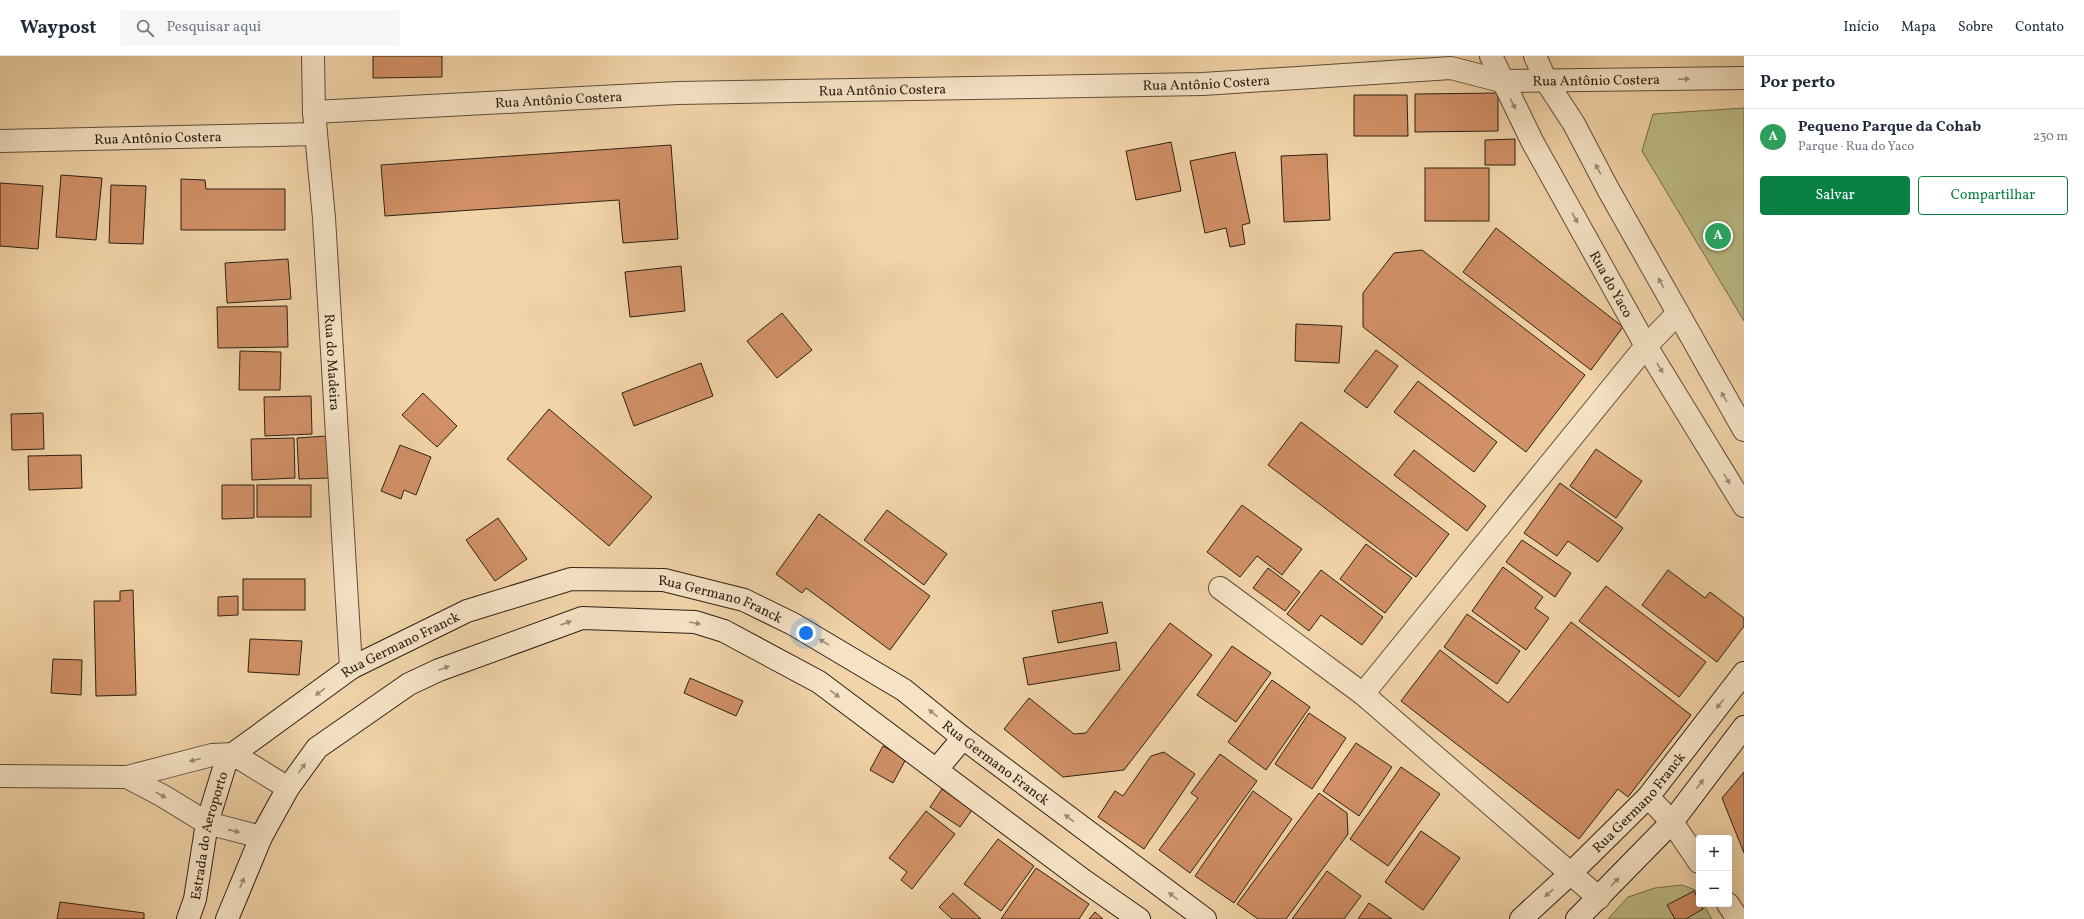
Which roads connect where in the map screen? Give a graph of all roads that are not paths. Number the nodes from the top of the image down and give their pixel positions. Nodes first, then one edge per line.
1 (313, 56) edge
2 (1474, 56) edge
3 (1491, 56) edge
4 (1534, 56) edge
5 (1451, 68) junction
6 (1744, 78) edge
7 (1501, 81) junction
8 (1546, 81) junction
9 (314, 112) junction
10 (316, 134) junction
11 (0, 141) edge
12 (1678, 313) junction
13 (1646, 346) junction
14 (1744, 430) edge
15 (1744, 506) edge
16 (1220, 588) dead end
17 (351, 668) junction
18 (1744, 673) edge
19 (1363, 694) junction
20 (1744, 726) edge
21 (963, 738) junction
22 (233, 754) junction
23 (937, 769) junction
24 (0, 776) edge
25 (127, 777) junction
26 (288, 788) junction
27 (1648, 797) junction
28 (1672, 822) junction
29 (207, 823) junction
30 (261, 837) junction
31 (1696, 858) edge
32 (1570, 874) junction
33 (1599, 898) junction
34 (1730, 907) edge
35 (188, 919) edge
36 (227, 919) edge
37 (1140, 919) edge
38 (1205, 919) edge
39 (1521, 919) edge
40 (1577, 919) edge
41 (1738, 919) edge

1 - 9 street, Rua do Madeira
2 - 5 street, Rua Antônio Costera
3 - 7 street, Rua do Yaco
4 - 8 street
5 - 7 street, Rua Antônio Costera
5 - 9 street, Rua Antônio Costera
8 -> 6 street, Rua Antônio Costera
7 - 8 street, Rua Antônio Costera
7 -> 13 street, Rua do Yaco
12 -> 8 street
9 - 10 street, Rua do Madeira
10 - 11 street, Rua Antônio Costera
10 - 17 street, Rua do Madeira
12 - 13 street
14 -> 12 street
13 -> 15 street, Rua do Yaco
13 - 19 street
16 - 19 street
21 -> 17 street, Rua Germano Franck
17 -> 22 street, Rua Germano Franck
18 -> 27 street, Rua Germano Franck
19 - 32 street
28 -> 20 street
21 - 23 street
38 -> 21 street, Rua Germano Franck
22 -> 25 street
22 - 26 street
22 - 29 street, Estrada do Aeroporto
26 -> 23 street, Rua Germano Franck
23 - 37 street, Rua Germano Franck
24 - 25 street
25 -> 29 street
26 - 30 street, Rua Germano Franck
27 - 28 street
27 - 32 street, Rua Germano Franck
28 - 31 street
33 -> 28 street
29 -> 30 street
29 - 35 street, Estrada do Aeroporto
36 -> 30 street
32 - 33 street
32 -> 39 street, Rua Germano Franck
33 - 40 street
34 - 41 street

